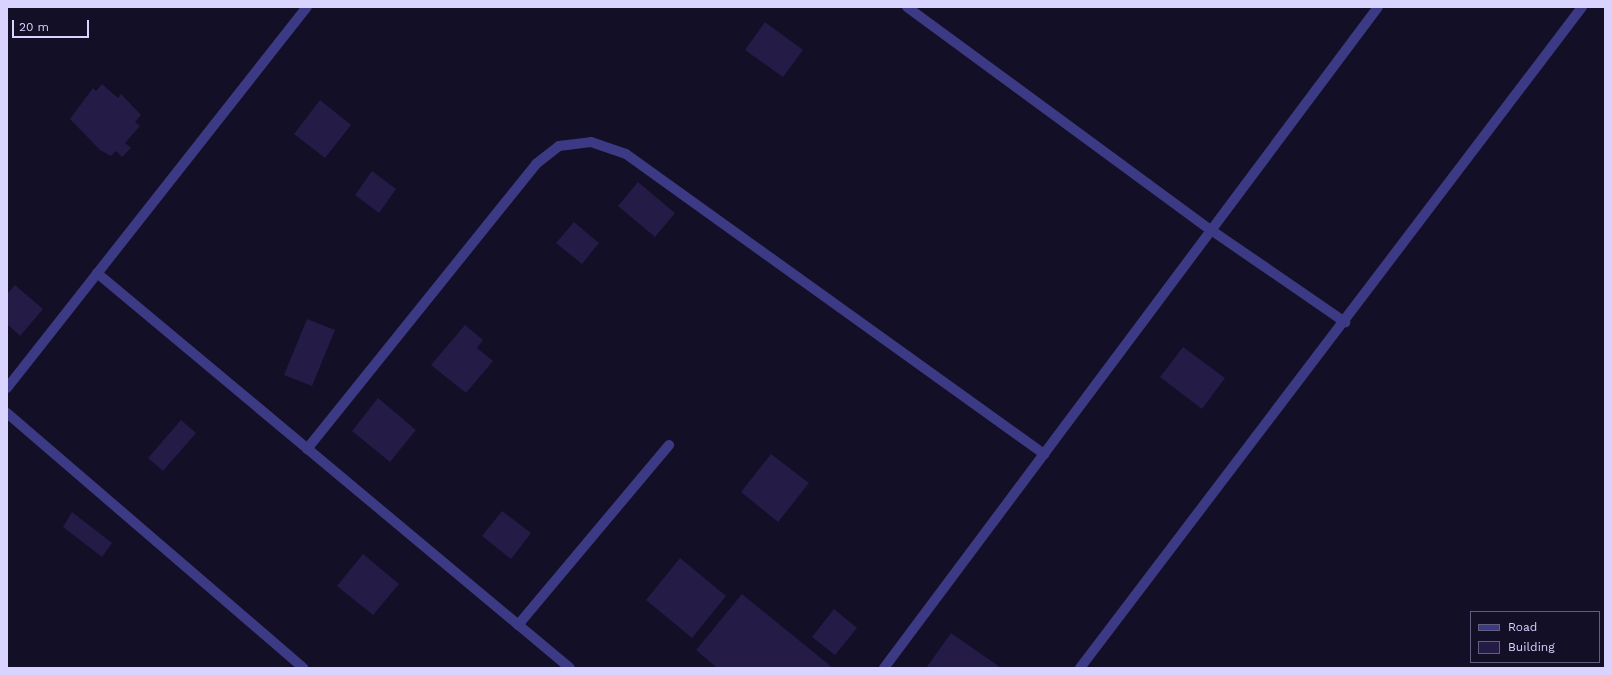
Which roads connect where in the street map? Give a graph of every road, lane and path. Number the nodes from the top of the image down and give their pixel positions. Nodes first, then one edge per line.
1 (307, 7) edge
2 (907, 7) edge
3 (1378, 7) edge
4 (1582, 7) edge
5 (1211, 230) junction
6 (97, 273) junction
7 (1345, 322) junction
8 (7, 388) edge
9 (7, 413) edge
10 (669, 445) dead end
11 (307, 448) junction
12 (1044, 454) junction
13 (518, 625) junction
14 (302, 668) edge
15 (570, 668) edge
16 (884, 668) edge
17 (1080, 668) edge

1 - 6 street
2 - 5 street
3 - 5 street
4 - 7 street
5 - 7 street
5 - 12 street
6 - 8 street
6 - 11 street
7 - 17 street
9 - 14 street
10 - 13 street
11 - 12 street
11 - 13 street
12 - 16 street
13 - 15 street

